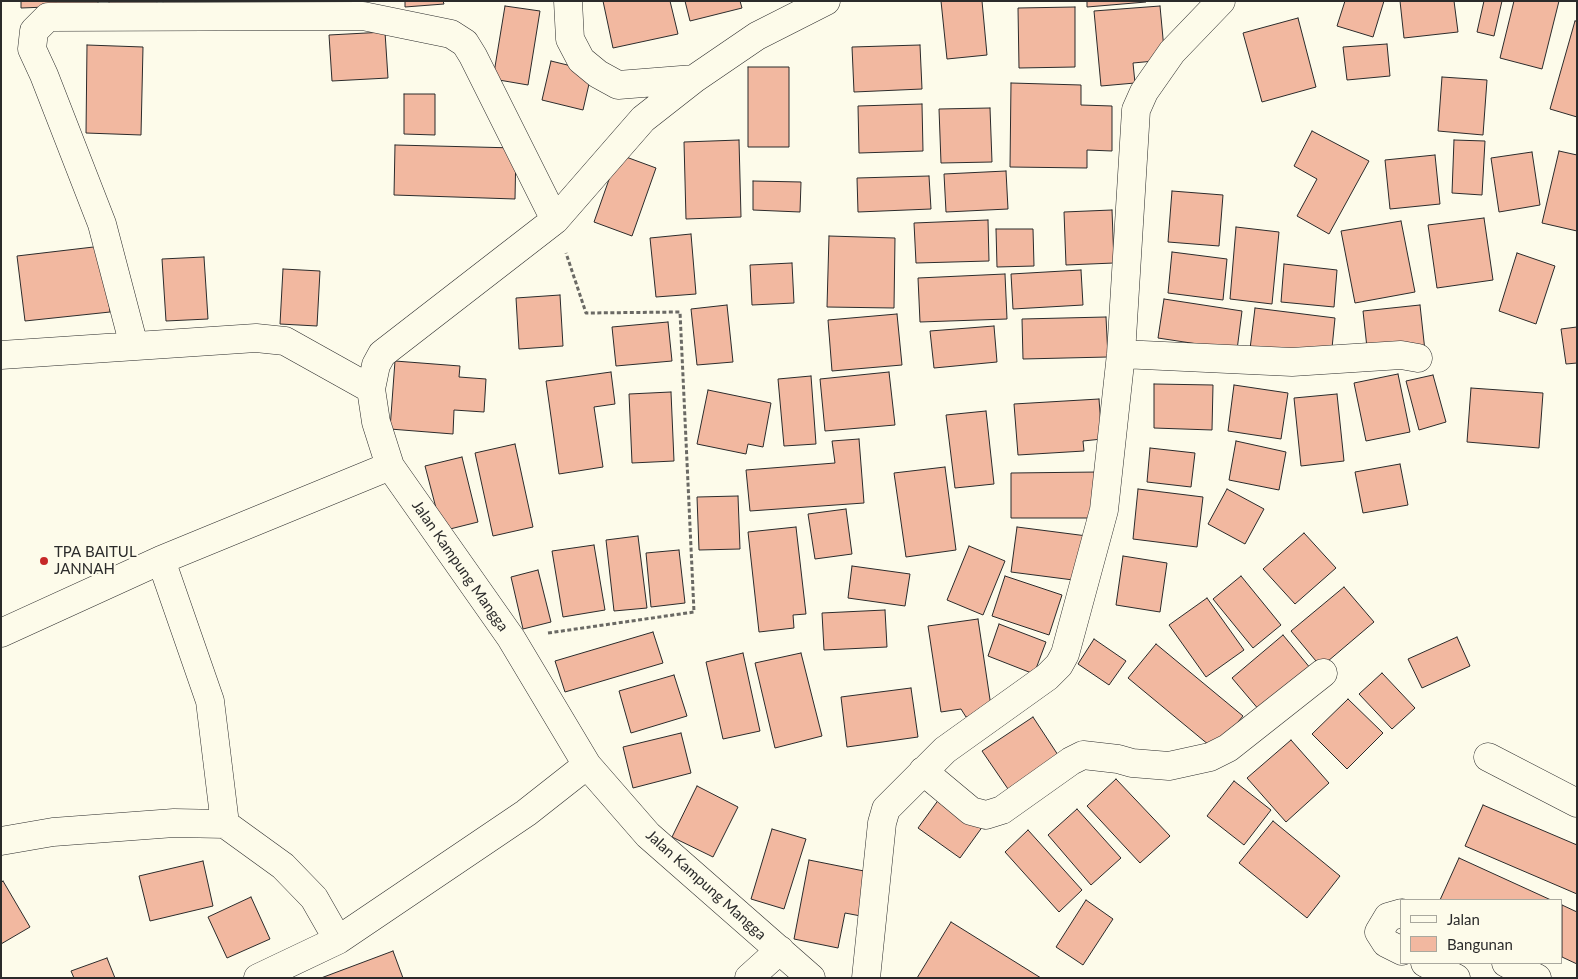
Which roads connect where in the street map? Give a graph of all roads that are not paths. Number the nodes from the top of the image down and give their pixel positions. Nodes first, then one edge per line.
1 (568, 1) edge
2 (826, 1) edge
3 (1221, 1) edge
4 (694, 79) junction
5 (555, 220) junction
6 (134, 346) junction
7 (1121, 354) junction
8 (1, 355) edge
9 (1418, 358) dead end
10 (371, 389) junction
11 (390, 466) junction
12 (161, 560) junction
13 (1, 633) edge
14 (1323, 673) dead end
15 (1488, 757) dead end
16 (587, 765) junction
17 (922, 771) junction
18 (1577, 803) edge
19 (225, 824) junction
20 (1, 841) edge
21 (1400, 914) edge
22 (338, 940) junction
23 (780, 950) junction
24 (1400, 950) edge
25 (1427, 964) edge
26 (1508, 964) edge
27 (258, 978) edge
28 (749, 978) edge
29 (811, 978) edge
30 (866, 978) edge
31 (1456, 978) edge
32 (1537, 978) edge

1 - 4 street
2 - 4 street
3 - 7 street
4 - 5 street
5 - 6 street
5 - 10 street
6 - 8 street
6 - 10 street
7 - 9 street
7 - 17 street
10 - 11 street, Jalan Kampung Mangga
11 - 12 street
11 - 16 street, Jalan Kampung Mangga
12 - 13 street
12 - 19 street
14 - 17 street
15 - 18 street
16 - 22 street
16 - 23 street, Jalan Kampung Mangga
17 - 30 street
19 - 20 street
19 - 22 street
21 - 24 street
22 - 27 street
23 - 28 street
23 - 29 street, Jalan Kampung Mangga
25 - 31 street
26 - 32 street

